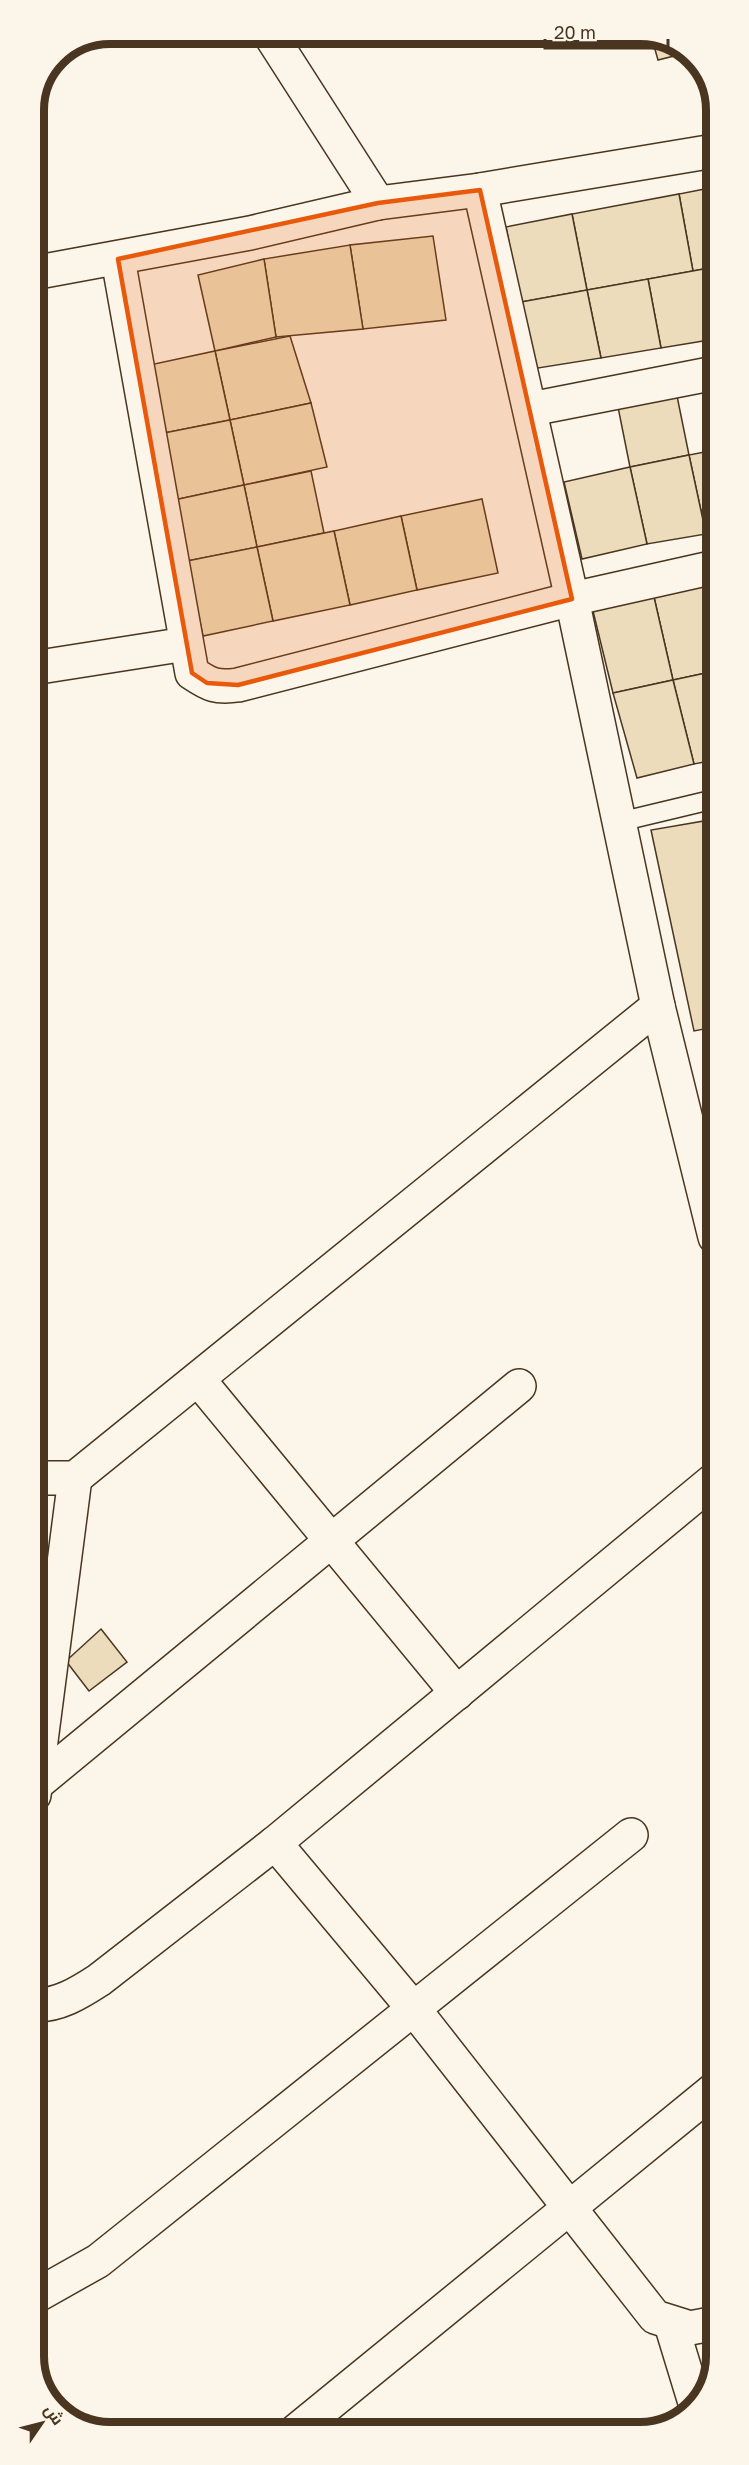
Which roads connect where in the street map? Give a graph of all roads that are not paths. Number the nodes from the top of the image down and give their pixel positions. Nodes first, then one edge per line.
1 (275, 43) edge
2 (706, 152) edge
3 (480, 190) junction
4 (378, 203) junction
5 (118, 259) junction
6 (43, 271) edge
7 (706, 375) edge
8 (531, 409) junction
9 (706, 569) edge
10 (572, 599) junction
11 (186, 644) junction
12 (43, 666) edge
13 (706, 801) edge
14 (619, 822) junction
15 (658, 1006) junction
16 (706, 1201) edge
17 (198, 1378) junction
18 (519, 1386) dead end
19 (43, 1478) edge
20 (75, 1478) junction
21 (706, 1486) edge
22 (332, 1540) junction
23 (457, 1693) junction
24 (43, 1728) edge
25 (43, 1783) edge
26 (631, 1835) dead end
27 (275, 1843) junction
28 (43, 2006) edge
29 (413, 2008) junction
30 (706, 2096) edge
31 (570, 2207) junction
32 (43, 2292) edge
33 (671, 2324) junction
34 (706, 2326) edge
35 (692, 2394) edge
36 (308, 2421) edge

1 - 4 street
2 - 3 street
3 - 4 street
3 - 8 street
4 - 5 street
5 - 6 street
5 - 11 street
7 - 8 street
8 - 10 street
9 - 10 street
10 - 11 street
10 - 14 street
11 - 12 street
13 - 14 lane
14 - 15 street
15 - 16 street
15 - 17 street
17 - 20 street
17 - 22 street
18 - 22 street
19 - 20 street
20 - 24 street
21 - 23 street
22 - 23 street
22 - 25 street
23 - 27 street
26 - 29 street
27 - 28 street
27 - 29 street
29 - 31 street
29 - 32 street
30 - 31 street
31 - 33 street
31 - 36 street
33 - 34 street
33 - 35 street

